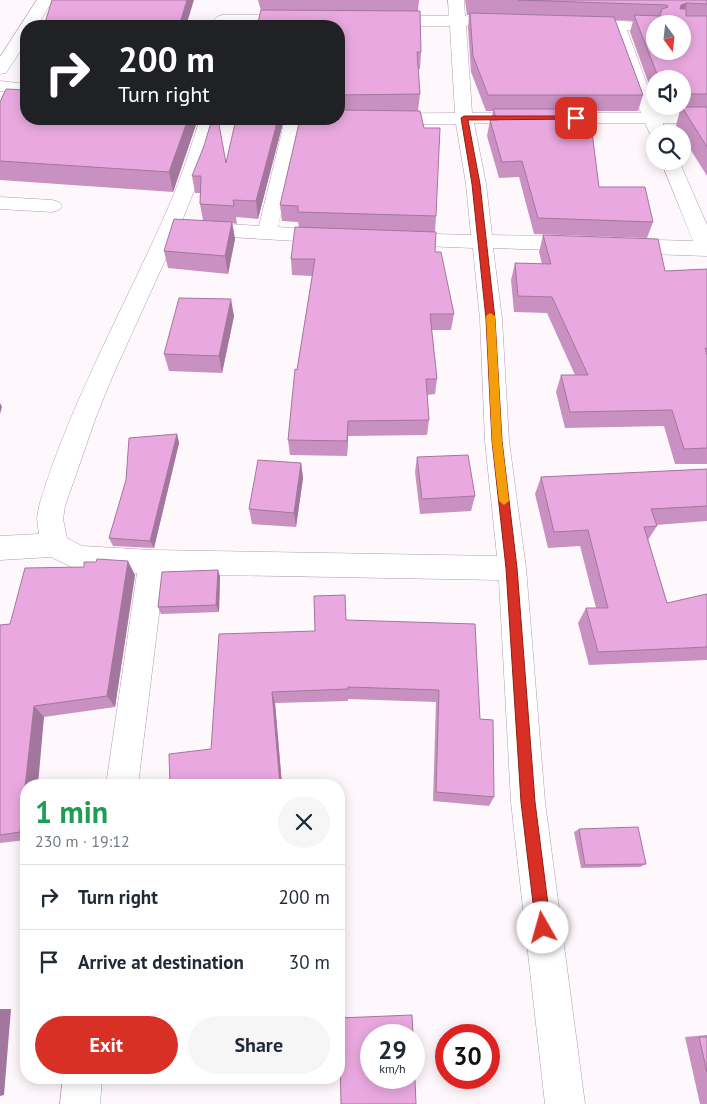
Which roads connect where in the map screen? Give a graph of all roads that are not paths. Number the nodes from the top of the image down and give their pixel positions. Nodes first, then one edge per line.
1 (45, 0) edge
2 (223, 0) edge
3 (456, 0) edge
4 (32, 20) edge
5 (221, 20) edge
6 (366, 20) edge
7 (456, 21) junction
8 (494, 22) edge
9 (570, 24) edge
10 (618, 26) junction
11 (646, 26) edge
12 (20, 39) edge
13 (0, 69) edge
14 (0, 86) edge
15 (20, 88) edge
16 (464, 118) junction
17 (707, 118) edge
18 (345, 119) edge
19 (207, 125) edge
20 (293, 125) edge
21 (654, 125) edge
22 (661, 125) edge
23 (646, 126) edge
24 (674, 170) edge
25 (0, 203) edge
26 (52, 206) dead end
27 (170, 227) junction
28 (267, 233) junction
29 (350, 238) edge
30 (378, 238) edge
31 (482, 242) junction
32 (707, 248) edge
33 (54, 545) junction
34 (0, 548) edge
35 (152, 562) junction
36 (512, 568) junction
37 (123, 779) edge
38 (82, 1084) edge
39 (80, 1104) edge
40 (565, 1104) edge

1 - 4 street
2 - 5 street
3 - 7 street
6 - 7 street
7 - 8 street
7 - 16 street
9 - 10 street
10 - 11 street
10 - 21 street
12 - 13 street
14 - 15 street
16 - 18 street
16 - 23 street
16 - 31 street
17 - 22 street
19 - 27 street
20 - 28 street
24 - 32 street
25 - 26 street
27 - 28 street
27 - 33 street
28 - 29 street
30 - 31 street
31 - 32 street
31 - 36 street
33 - 34 street
33 - 35 street
35 - 36 street
35 - 37 street
36 - 40 street
38 - 39 street

